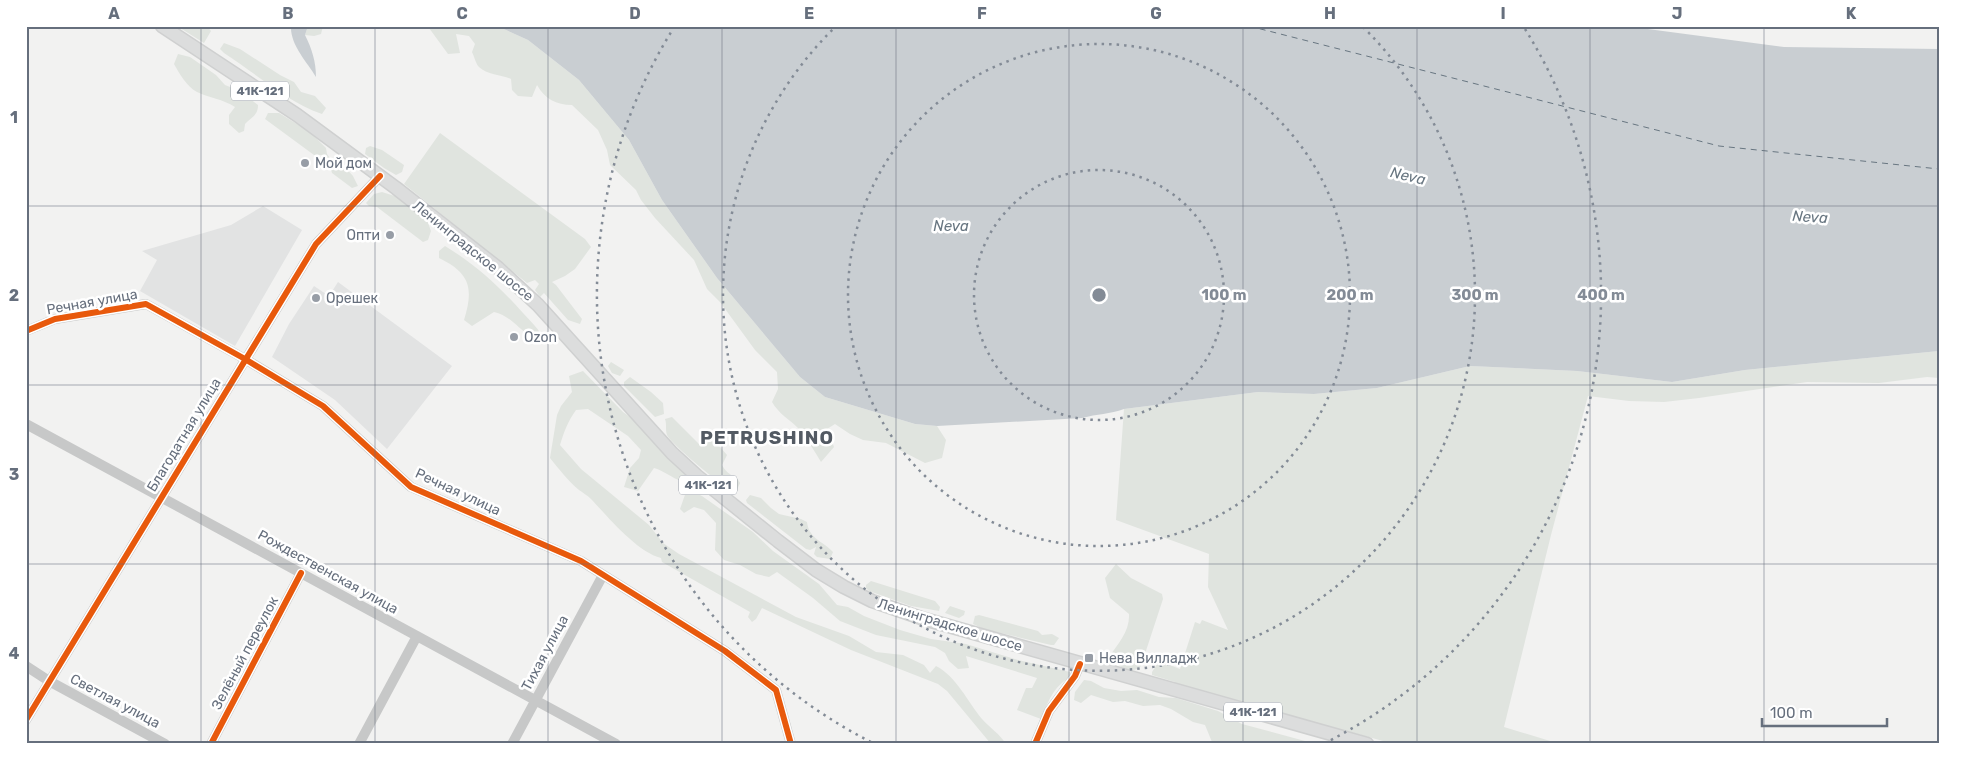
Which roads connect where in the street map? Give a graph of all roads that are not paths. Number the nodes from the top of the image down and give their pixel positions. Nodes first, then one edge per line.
1 (162, 26) edge
2 (380, 176) junction
3 (26, 331) edge
4 (245, 359) junction
5 (26, 424) edge
6 (161, 496) junction
7 (301, 573) junction
8 (603, 575) junction
9 (417, 636) junction
10 (1080, 664) junction
11 (26, 666) edge
12 (49, 681) junction
13 (535, 700) junction
14 (26, 720) edge
15 (1362, 743) edge
16 (165, 744) edge
17 (211, 744) edge
18 (359, 744) edge
19 (512, 744) edge
20 (616, 744) edge
21 (791, 744) edge
22 (1035, 744) edge

1 - 2 main road, Ленинградское шоссе / 41К-121
2 - 4 street, Благодатная улица
2 - 10 main road, Ленинградское шоссе / 41К-121
3 - 4 street, Речная улица
4 - 6 street, Благодатная улица
4 - 8 street, Речная улица
5 - 6 street, Рождественская улица
6 - 7 street, Рождественская улица
6 - 12 street, Благодатная улица
7 - 9 street, Рождественская улица
7 - 17 street, Зелёный переулок
8 - 13 street, Тихая улица
8 - 21 street, Речная улица
9 - 13 street, Рождественская улица
9 - 18 street
10 - 15 main road, Ленинградское шоссе / 41К-121
10 - 22 street
11 - 12 street, Светлая улица
12 - 14 street, Благодатная улица
12 - 16 street, Светлая улица
13 - 19 street, Тихая улица
13 - 20 street, Рождественская улица

